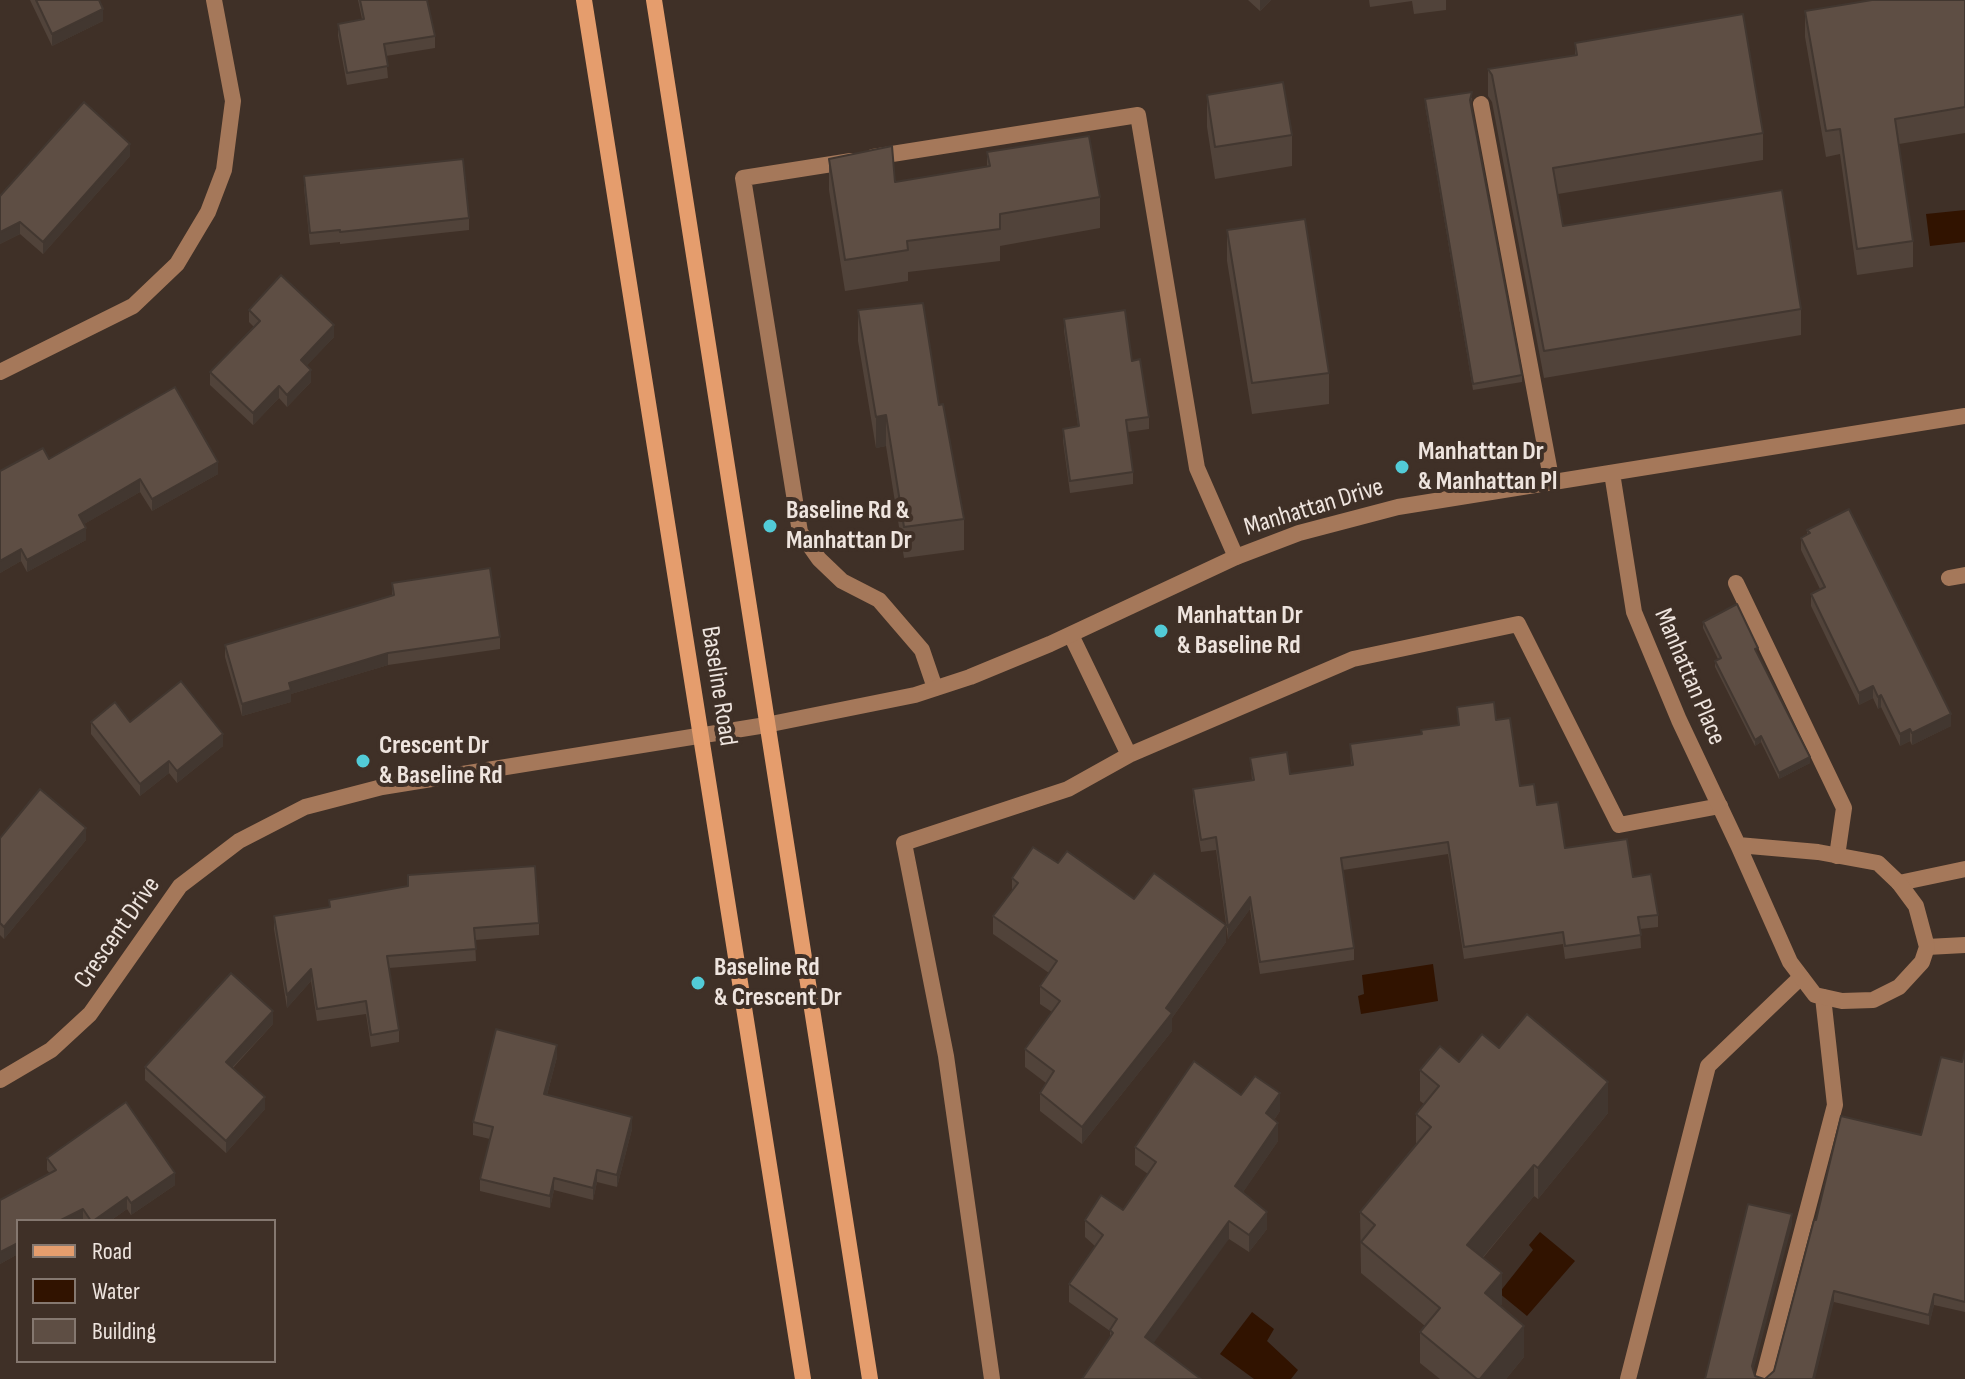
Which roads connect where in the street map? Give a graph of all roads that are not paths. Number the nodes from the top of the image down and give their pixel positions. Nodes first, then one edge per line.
1 (214, 0) edge
2 (584, 0) edge
3 (654, 0) edge
4 (1481, 104) dead end
5 (0, 372) edge
6 (1965, 416) edge
7 (1612, 473) junction
8 (1552, 483) junction
9 (1236, 557) junction
10 (1736, 583) dead end
11 (1071, 635) junction
12 (935, 688) junction
13 (766, 725) junction
14 (702, 735) junction
15 (1129, 755) junction
16 (1720, 806) junction
17 (1738, 845) junction
18 (1837, 856) junction
19 (1965, 869) edge
20 (1899, 883) junction
21 (1965, 945) edge
22 (1927, 947) junction
23 (1801, 977) junction
24 (1823, 997) junction
25 (0, 1080) edge
26 (803, 1379) edge
27 (870, 1379) edge
28 (992, 1379) edge
29 (1628, 1379) edge
30 (1763, 1379) edge

1 - 5 street
2 - 14 main road, Baseline Road
3 - 13 main road, Baseline Road
4 - 8 street
6 - 7 street, Manhattan Drive
7 - 8 street, Manhattan Drive
7 - 16 street, Manhattan Place
8 - 9 street, Manhattan Drive
9 - 11 street, Manhattan Drive
9 - 12 street
10 - 18 street
11 - 12 street, Manhattan Drive
11 - 15 street
12 - 13 street, Manhattan Drive
13 - 14 street, Manhattan Drive
13 - 27 main road, Baseline Road
14 - 25 street, Crescent Drive
14 - 26 main road, Baseline Road
15 - 16 street
15 - 28 street
16 - 17 street, Manhattan Place
17 - 18 street
17 - 23 street, Manhattan Place
18 - 20 street
19 - 20 street
20 - 22 street
21 - 22 street
22 - 24 street
23 - 24 street, Manhattan Place
23 - 29 street
24 - 30 street

